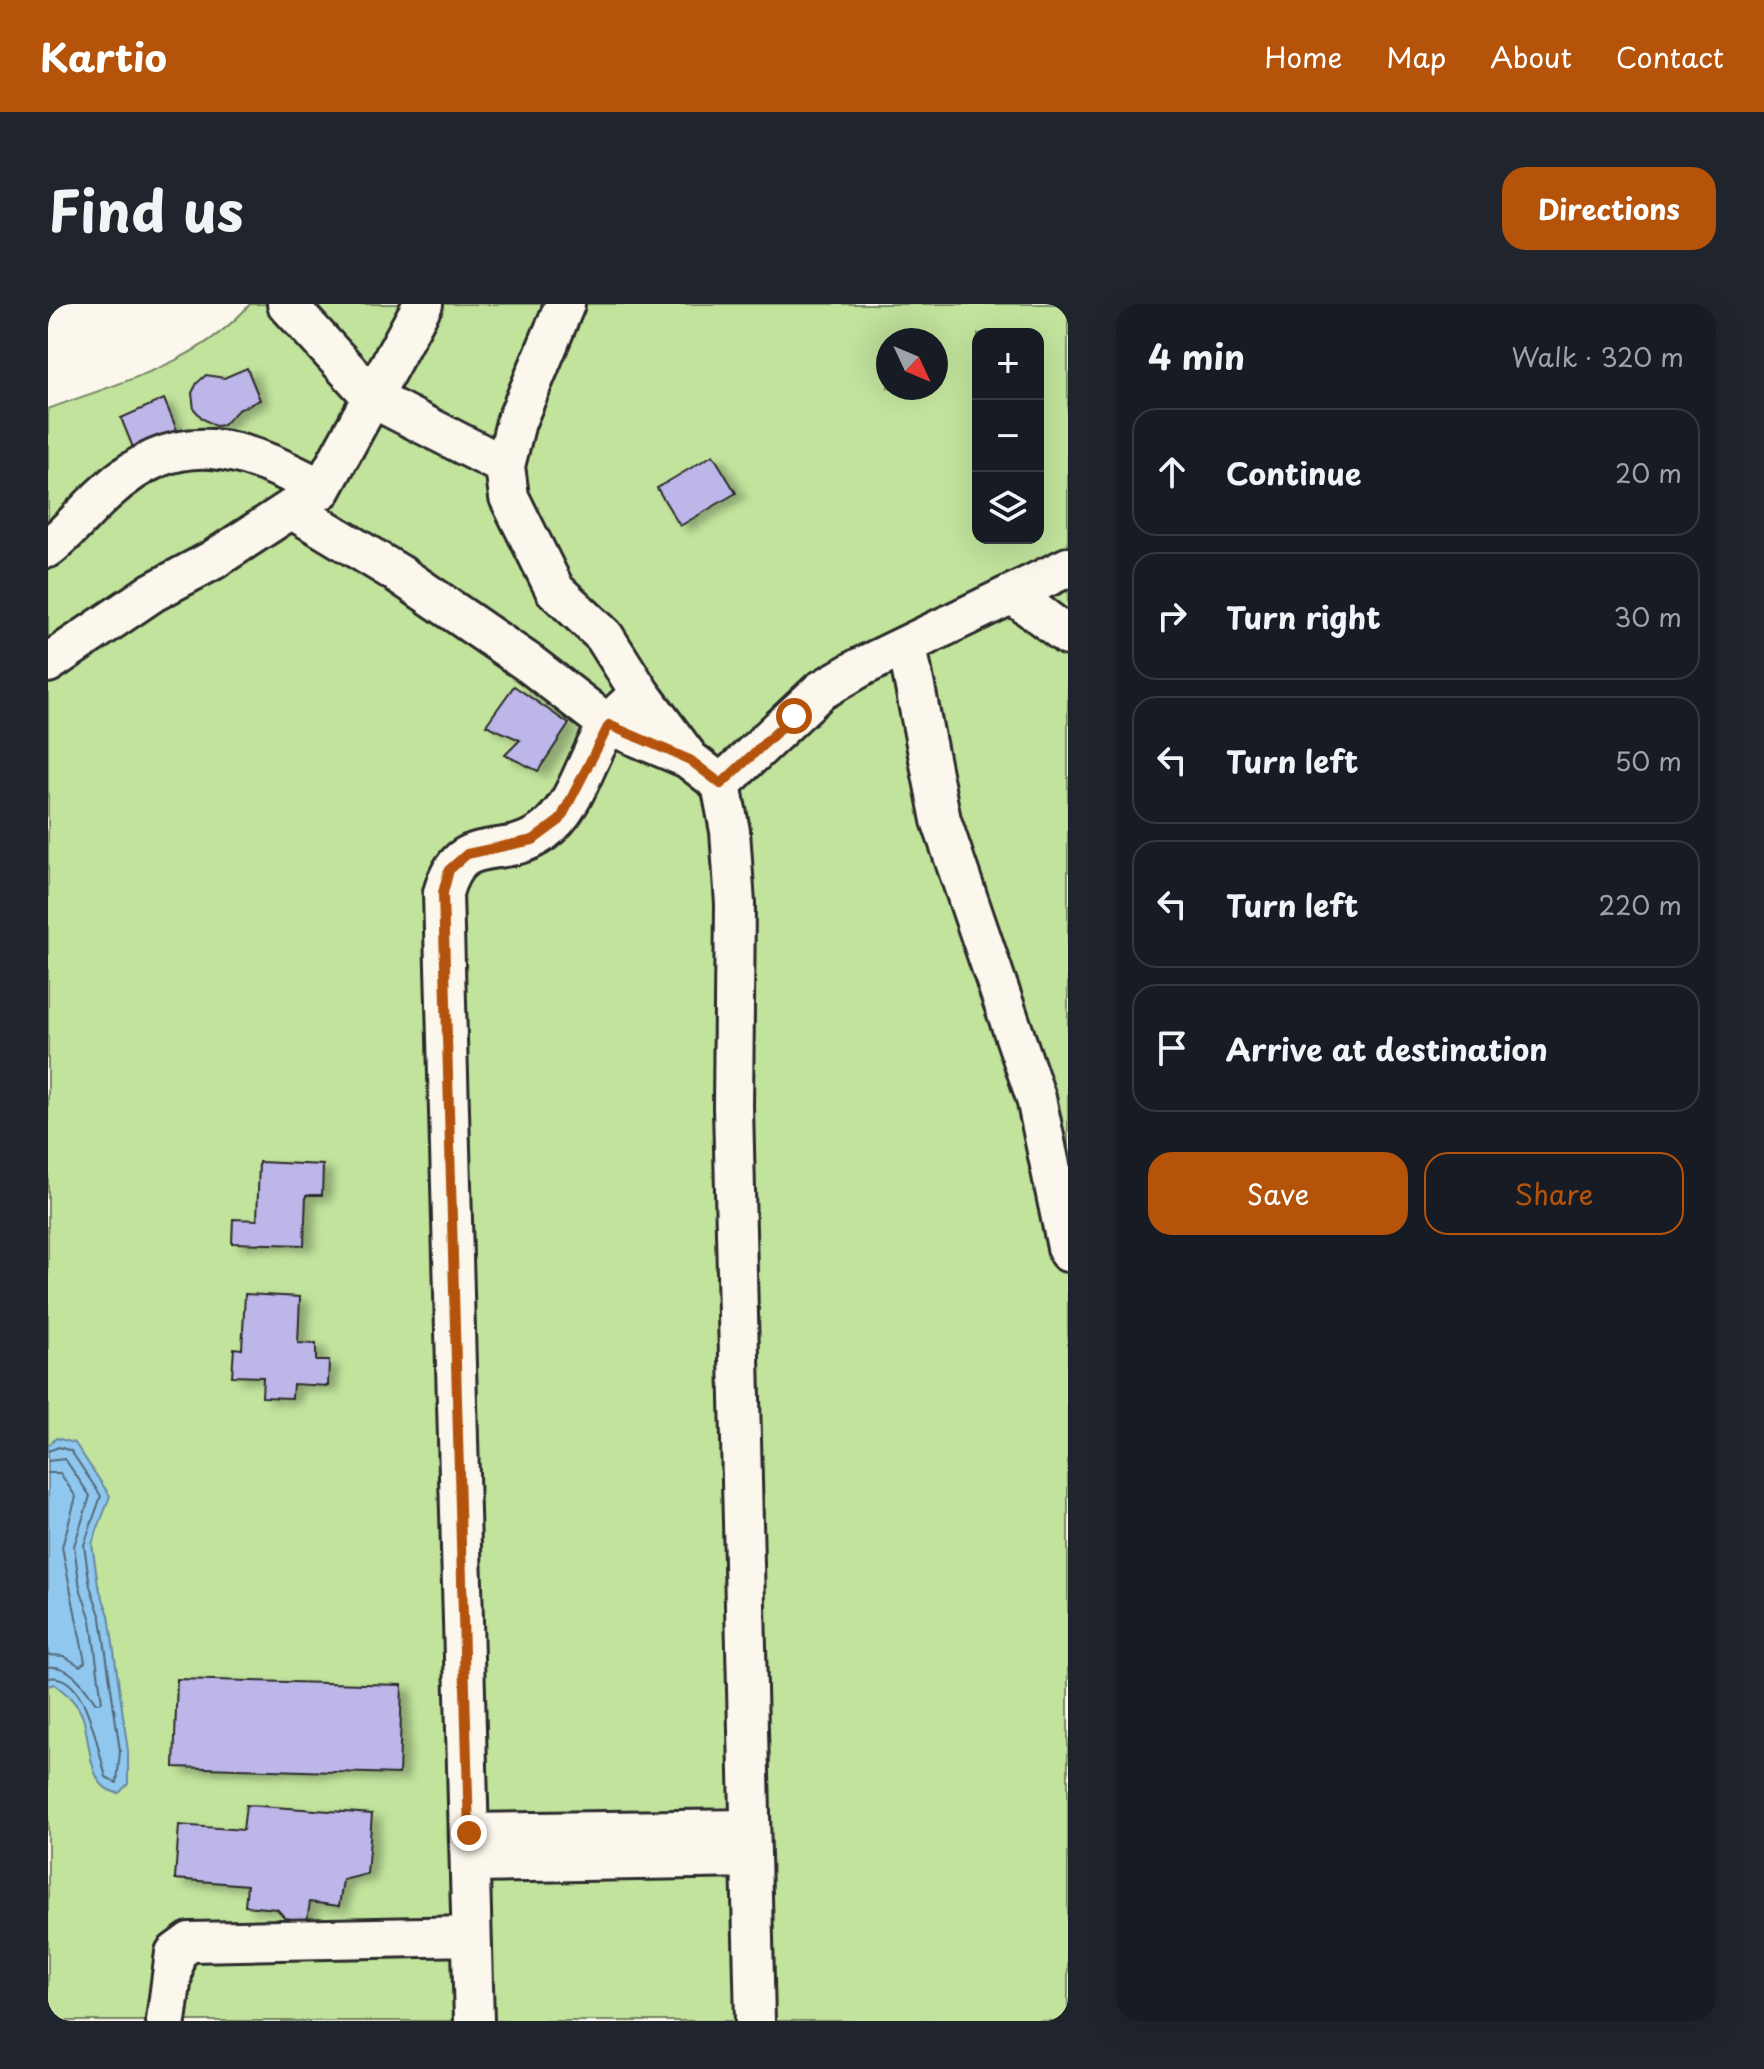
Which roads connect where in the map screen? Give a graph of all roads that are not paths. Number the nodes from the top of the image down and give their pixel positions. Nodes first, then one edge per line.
1 (287, 304) edge
2 (423, 304) edge
3 (565, 304) edge
4 (374, 399) junction
5 (505, 466) junction
6 (306, 499) junction
7 (48, 548) edge
8 (1068, 567) edge
9 (1012, 594) junction
10 (1068, 636) edge
11 (907, 646) junction
12 (48, 663) edge
13 (640, 693) junction
14 (609, 725) junction
15 (690, 760) junction
16 (721, 784) junction
17 (1068, 1252) edge
18 (750, 1843) junction
19 (469, 1848) junction
20 (471, 1936) junction
21 (166, 2021) edge
22 (474, 2021) edge
23 (755, 2021) edge

1 - 4 lane
2 - 4 lane
3 - 5 lane
4 - 5 lane
4 - 6 lane
5 - 13 lane
6 - 7 lane
6 - 12 lane
6 - 14 lane
8 - 9 lane
9 - 10 lane
9 - 11 lane
11 - 16 lane
11 - 17 lane
13 - 14 lane
13 - 15 lane
14 - 15 lane
14 - 19 lane
15 - 16 lane
16 - 18 lane
18 - 19 lane
18 - 23 lane
19 - 20 lane
20 - 21 lane
20 - 22 lane

